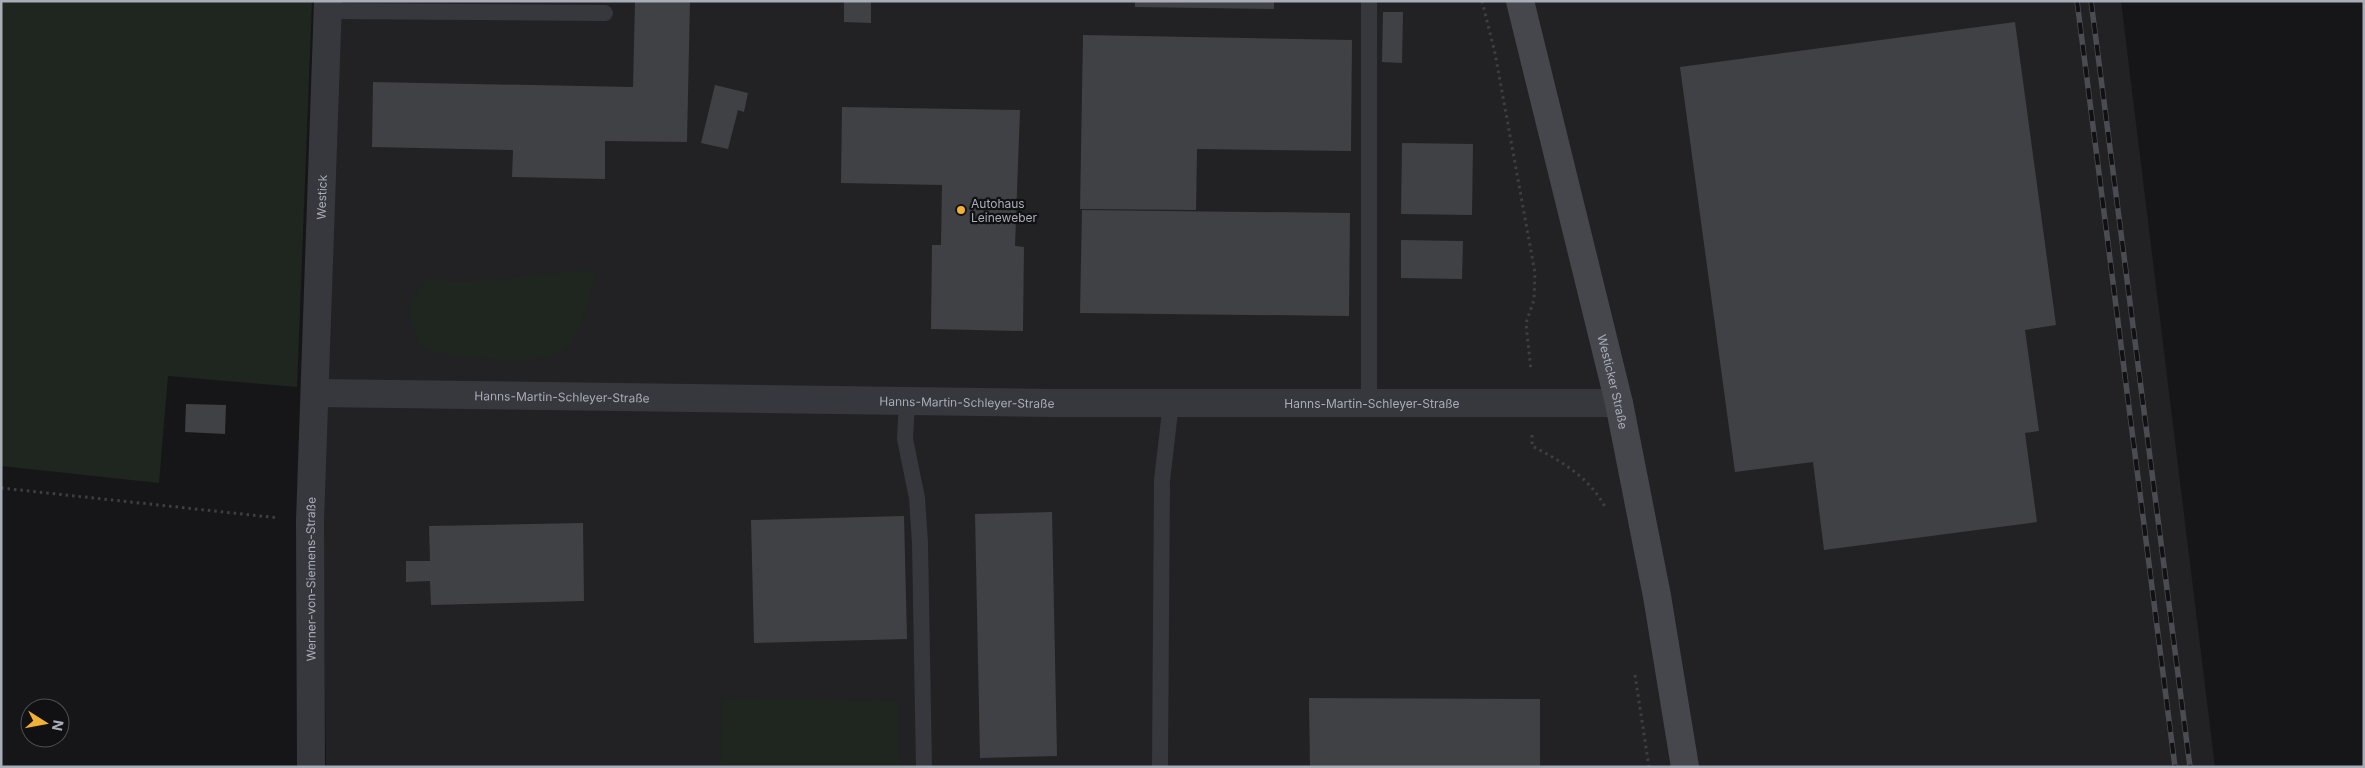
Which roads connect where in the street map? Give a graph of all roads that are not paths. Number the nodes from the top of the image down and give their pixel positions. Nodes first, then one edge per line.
1 (1370, 1) edge
2 (1520, 1) edge
3 (328, 6) edge
4 (605, 13) dead end
5 (316, 393) junction
6 (906, 401) junction
7 (1171, 403) junction
8 (1368, 403) junction
9 (1619, 403) junction
10 (311, 767) edge
11 (924, 767) edge
12 (1160, 767) edge
13 (1685, 767) edge

1 - 8 lane
2 - 9 main road, Westicker Straße
3 - 4 lane
3 - 5 street, Westick
5 - 6 street, Hanns-Martin-Schleyer-Straße
5 - 10 street, Werner-von-Siemens-Straße
6 - 7 street, Hanns-Martin-Schleyer-Straße
6 - 11 lane
7 - 8 street, Hanns-Martin-Schleyer-Straße
7 - 12 lane
8 - 9 street, Hanns-Martin-Schleyer-Straße
9 - 13 main road, Westicker Straße

